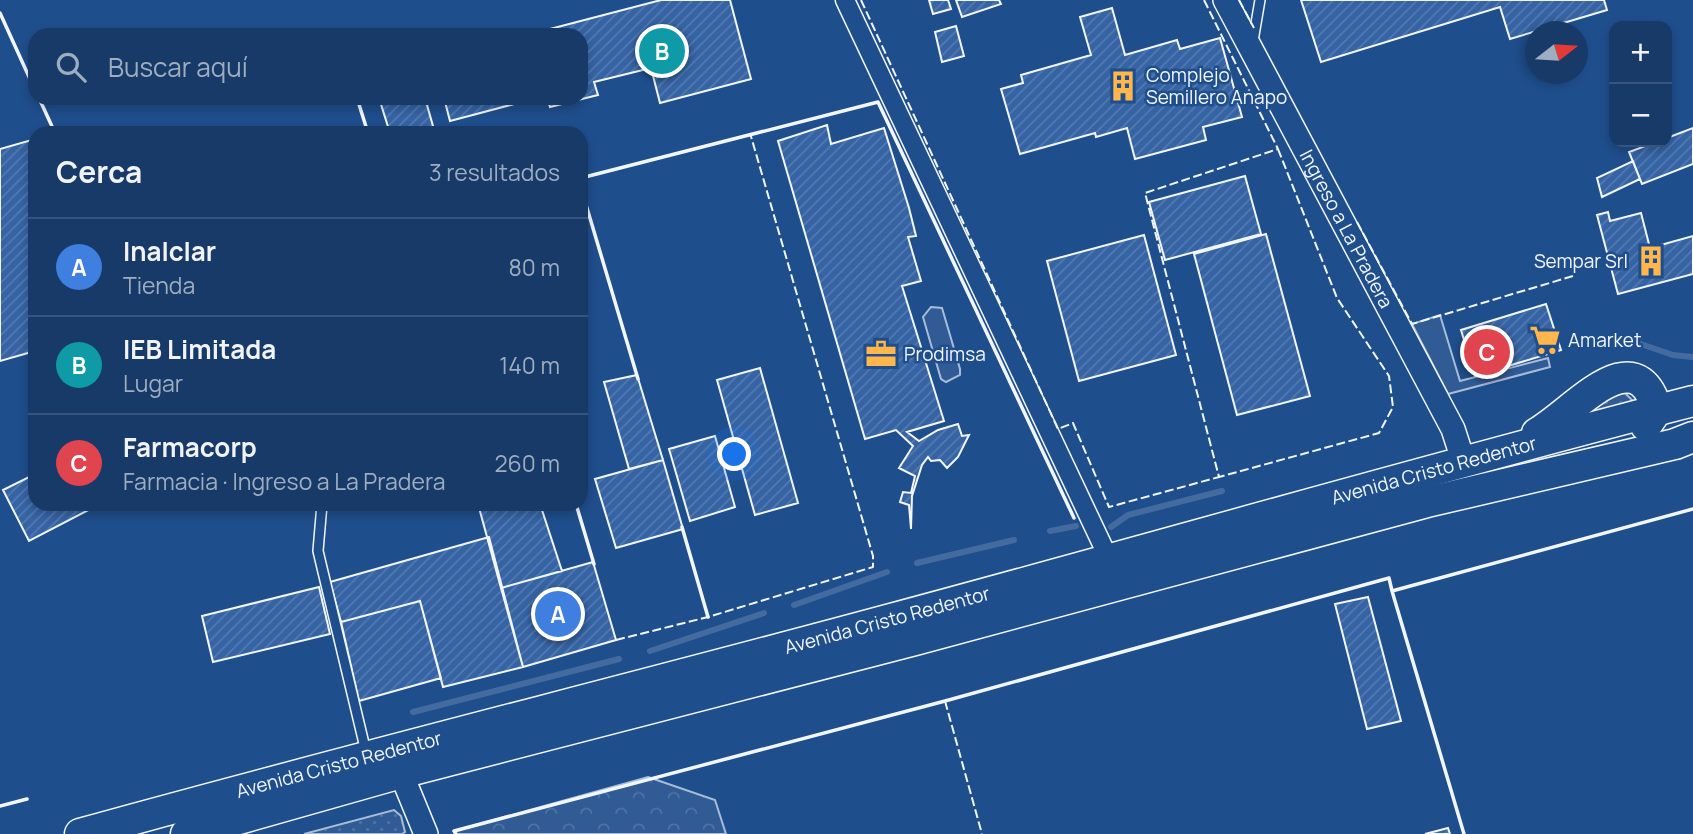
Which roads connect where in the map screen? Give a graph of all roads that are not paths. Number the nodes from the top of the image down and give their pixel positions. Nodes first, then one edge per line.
1 (845, 0) edge
2 (1225, 0) edge
3 (1260, 0) edge
4 (1252, 49) junction
5 (1693, 401) edge
6 (1657, 410) junction
7 (1692, 436) edge
8 (1509, 448) junction
9 (1463, 460) junction
10 (1427, 502) junction
11 (321, 511) edge
12 (1110, 559) junction
13 (367, 755) junction
14 (401, 773) junction
15 (80, 834) edge
16 (187, 834) edge
17 (426, 834) edge

1 - 12 street
2 - 4 street, Ingreso a La Pradera
3 - 4 lane
4 - 9 street, Ingreso a La Pradera
5 - 6 highway, Avenida Cristo Redentor
6 - 8 highway, Avenida Cristo Redentor
6 - 8 highway
6 - 10 highway
7 - 10 highway, Avenida Cristo Redentor
8 - 9 highway, Avenida Cristo Redentor
9 - 12 highway, Avenida Cristo Redentor
10 - 14 highway, Avenida Cristo Redentor
11 - 13 lane
12 - 13 highway, Avenida Cristo Redentor
13 - 15 highway, Avenida Cristo Redentor
14 - 16 highway, Avenida Cristo Redentor
14 - 17 street

